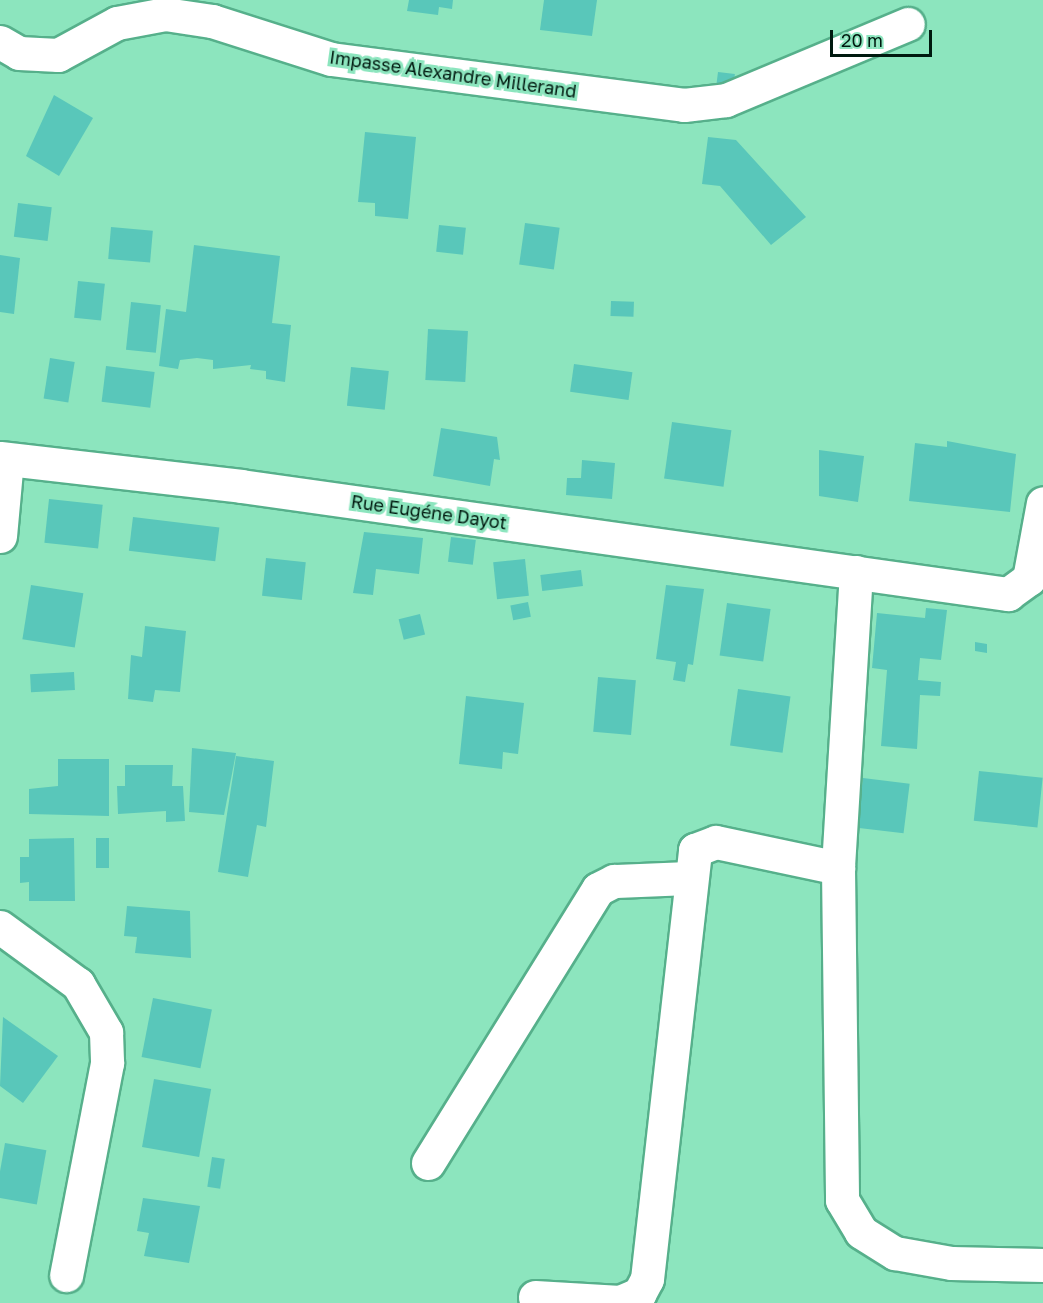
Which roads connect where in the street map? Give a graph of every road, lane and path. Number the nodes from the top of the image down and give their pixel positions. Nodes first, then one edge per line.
1 (909, 24) dead end
2 (0, 42) edge
3 (4, 459) edge
4 (1043, 503) edge
5 (0, 536) edge
6 (856, 572) junction
7 (838, 868) junction
8 (690, 878) junction
9 (0, 927) edge
10 (428, 1163) dead end
11 (1043, 1265) edge
12 (66, 1275) dead end
13 (535, 1298) dead end

1 - 2 street, Impasse Alexandre Millerand
3 - 5 street
3 - 6 street, Rue Eugéne Dayot
4 - 6 street, Rue Eugéne Dayot
6 - 7 street
7 - 8 street
7 - 11 street
8 - 10 street
8 - 13 street
9 - 12 street

